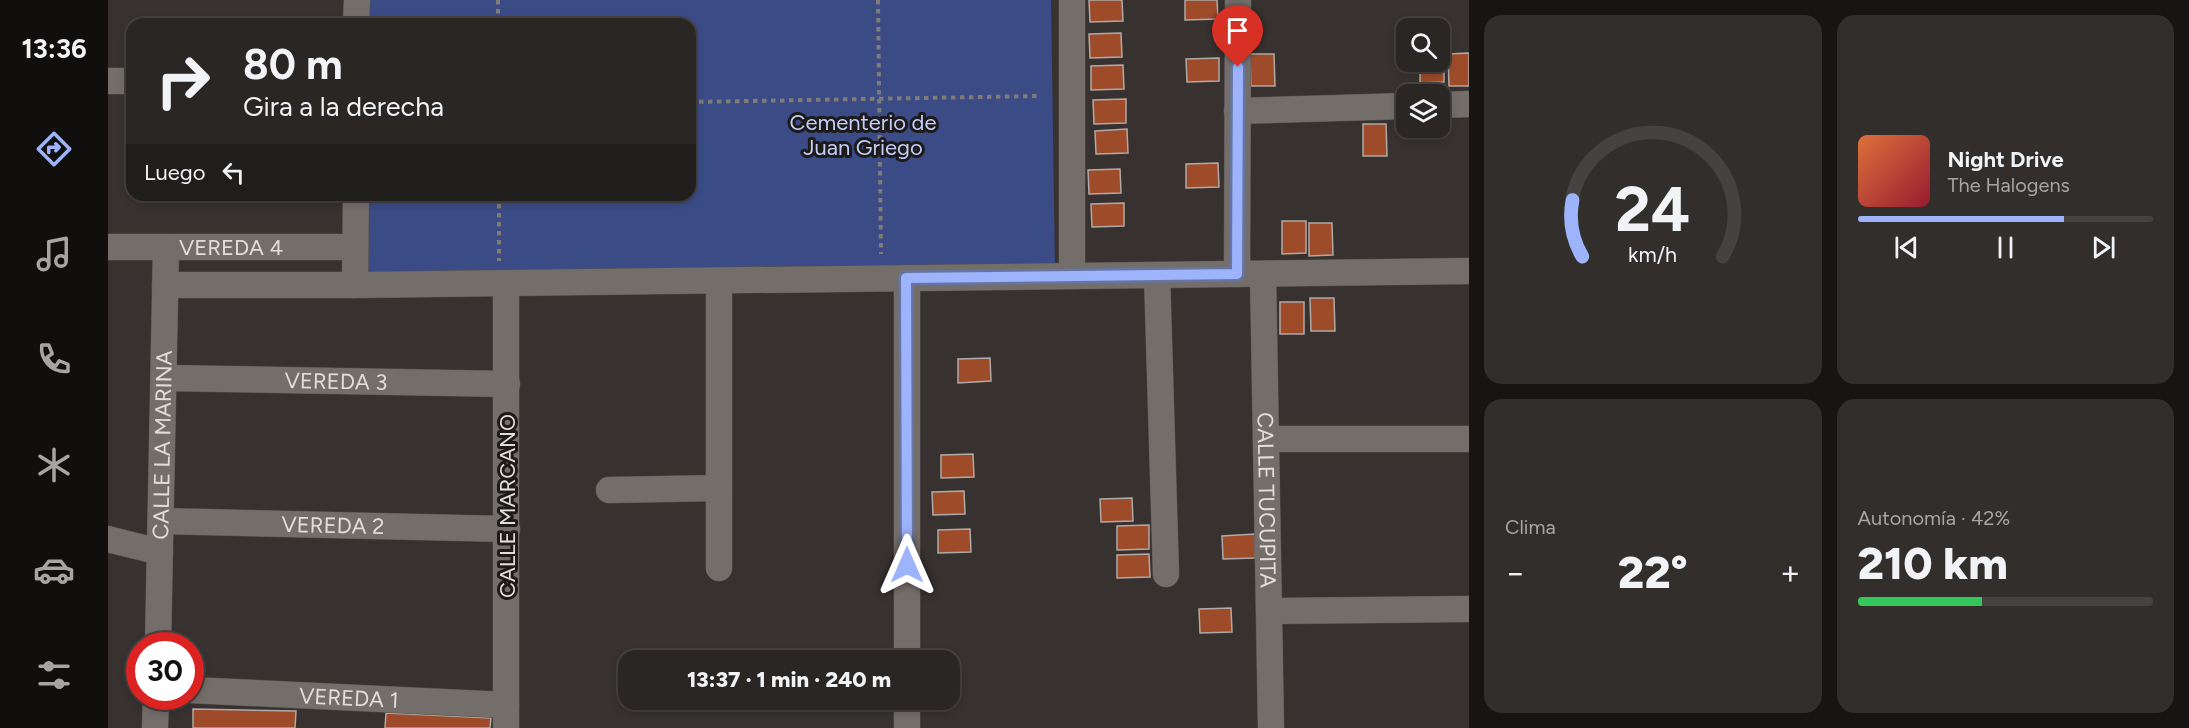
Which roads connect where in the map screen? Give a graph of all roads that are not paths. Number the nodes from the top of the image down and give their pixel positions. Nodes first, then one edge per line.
1 (357, 0) edge
2 (1071, 0) edge
3 (1238, 0) edge
4 (356, 18) edge
5 (108, 81) edge
6 (126, 81) edge
7 (1469, 104) edge
8 (1450, 105) edge
9 (1396, 106) edge
10 (1238, 111) junction
11 (356, 201) edge
12 (108, 247) edge
13 (166, 247) junction
14 (355, 247) junction
15 (1469, 271) edge
16 (1237, 274) junction
17 (1263, 274) junction
18 (1157, 275) junction
19 (1072, 276) junction
20 (894, 279) junction
21 (719, 280) junction
22 (506, 284) junction
23 (165, 285) junction
24 (355, 285) junction
25 (165, 378) junction
26 (507, 384) junction
27 (1266, 439) junction
28 (1469, 439) edge
29 (719, 488) junction
30 (609, 490) dead end
31 (161, 521) junction
32 (507, 529) junction
33 (108, 539) edge
34 (160, 552) junction
35 (719, 568) dead end
36 (1166, 574) dead end
37 (1469, 609) edge
38 (1269, 611) junction
39 (158, 632) edge
40 (907, 650) edge
41 (204, 691) edge
42 (156, 710) edge
43 (907, 710) edge
44 (506, 716) edge
45 (155, 728) edge
46 (907, 728) edge
47 (1271, 728) edge

1 - 4 street
2 - 19 street
3 - 10 street
5 - 6 street
7 - 8 street
9 - 10 street
10 - 16 street
11 - 14 street
12 - 13 street, VEREDA 4
13 - 14 street, VEREDA 4
13 - 23 street, CALLE LA MARINA
14 - 24 street
15 - 17 street
16 - 17 street
16 - 18 street
17 - 27 street, CALLE TUCUPITA
18 - 19 street
18 - 36 street
19 - 20 street
20 - 21 street
20 - 40 street
21 - 22 street
21 - 29 street
22 - 24 street
22 - 26 street, CALLE MARCANO
23 - 24 street
23 - 25 street, CALLE LA MARINA
25 - 26 street, VEREDA 3
25 - 31 street, CALLE LA MARINA
26 - 32 street, CALLE MARCANO
27 - 28 street
27 - 38 street, CALLE TUCUPITA
29 - 30 street
29 - 35 street
31 - 32 street, VEREDA 2
31 - 34 street, CALLE LA MARINA
32 - 44 street, CALLE MARCANO
33 - 34 street
34 - 39 street, CALLE LA MARINA
37 - 38 street
38 - 47 street, CALLE TUCUPITA
41 - 44 street, VEREDA 1
42 - 45 street
43 - 46 street

